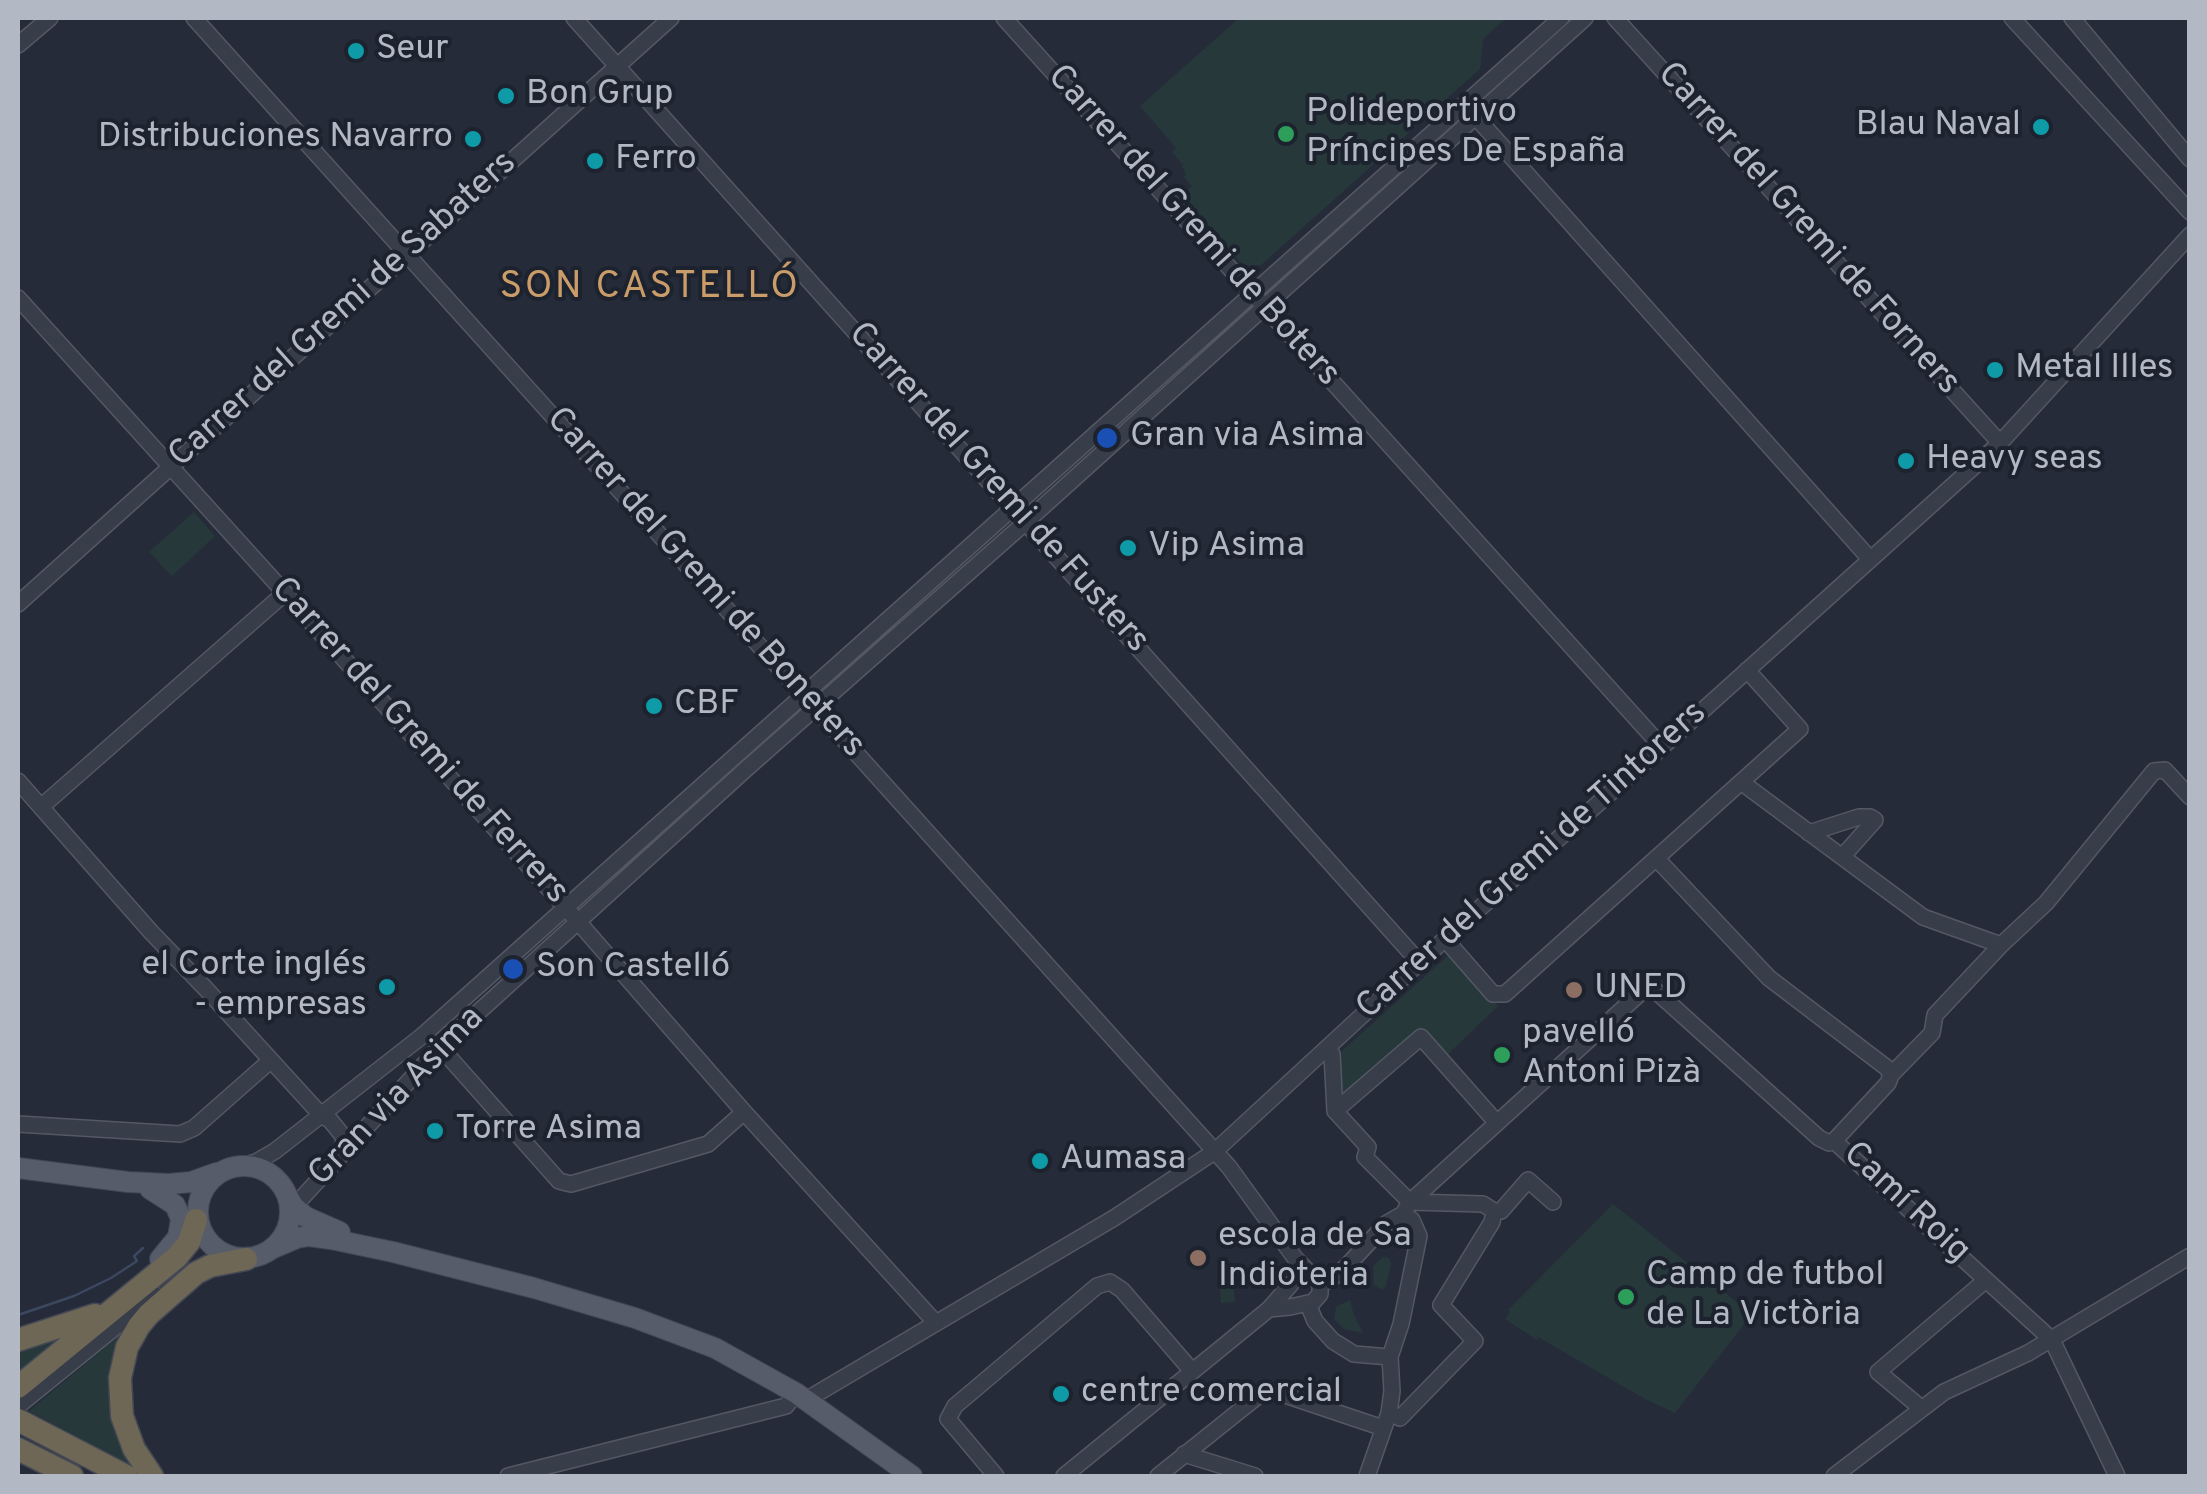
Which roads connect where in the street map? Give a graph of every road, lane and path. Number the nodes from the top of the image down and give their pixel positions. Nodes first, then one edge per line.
1 (50, 18) edge
2 (194, 18) edge
3 (574, 18) edge
4 (672, 18) edge
5 (1004, 18) edge
6 (1560, 18) edge
7 (1585, 18) edge
8 (1615, 18) edge
9 (2012, 18) edge
10 (2072, 18) edge
11 (18, 45) edge
12 (618, 66) junction
13 (1476, 116) junction
14 (2190, 159) edge
15 (2190, 212) edge
16 (2190, 235) edge
17 (406, 255) junction
18 (18, 298) edge
19 (1258, 300) junction
20 (2000, 443) junction
21 (170, 467) junction
22 (1013, 506) junction
23 (1026, 521) junction
24 (1870, 558) junction
25 (285, 593) junction
26 (18, 604) edge
27 (1747, 670) junction
28 (811, 701) junction
29 (1662, 747) junction
30 (18, 781) edge
31 (1741, 782) junction
32 (2190, 797) edge
33 (40, 807) junction
34 (1810, 833) junction
35 (1842, 857) junction
36 (1656, 858) junction
37 (572, 915) junction
38 (1445, 938) junction
39 (2000, 945) junction
40 (1420, 962) junction
41 (440, 1047) junction
42 (1327, 1048) junction
43 (270, 1061) junction
44 (1891, 1075) junction
45 (1336, 1111) junction
46 (744, 1112) junction
47 (322, 1116) junction
48 (1498, 1123) junction
49 (18, 1124) edge
50 (1834, 1141) junction
51 (1214, 1152) junction
52 (342, 1153) junction
53 (245, 1165) junction
54 (18, 1168) edge
55 (218, 1173) junction
56 (128, 1182) junction
57 (150, 1188) junction
58 (1553, 1202) dead end
59 (291, 1208) junction
60 (1406, 1208) junction
61 (1494, 1211) junction
62 (198, 1221) junction
63 (271, 1249) junction
64 (393, 1252) junction
65 (2190, 1256) edge
66 (239, 1258) junction
67 (1294, 1258) junction
68 (1315, 1279) junction
69 (1986, 1280) junction
70 (1292, 1282) junction
71 (121, 1302) junction
72 (1306, 1304) junction
73 (1269, 1308) junction
74 (935, 1322) junction
75 (64, 1326) junction
76 (18, 1340) edge
77 (2052, 1340) junction
78 (1390, 1357) junction
79 (1192, 1371) junction
80 (27, 1386) edge
81 (801, 1396) junction
82 (18, 1406) edge
83 (1921, 1408) junction
84 (18, 1420) edge
85 (1386, 1420) junction
86 (18, 1449) edge
87 (1184, 1454) junction
88 (18, 1461) edge
89 (37, 1476) edge
90 (72, 1476) edge
91 (126, 1476) edge
92 (152, 1476) edge
93 (508, 1476) edge
94 (912, 1476) edge
95 (996, 1476) edge
96 (1064, 1476) edge
97 (1158, 1476) edge
98 (1255, 1476) edge
99 (1366, 1476) edge
100 (1834, 1476) edge
101 (2117, 1476) edge

1 - 11 street
2 - 17 street, Carrer del Gremi de Boneters
3 - 12 street, Carrer del Gremi de Fusters
4 - 12 street, Carrer del Gremi de Sabaters
5 - 19 street, Carrer del Gremi de Boters
6 - 19 street, Gran via Asima
7 - 13 street, Gran via Asima
8 - 20 street, Carrer del Gremi de Forners
9 - 15 street
10 - 14 street
12 - 17 street, Carrer del Gremi de Sabaters
12 - 22 street, Carrer del Gremi de Fusters
13 - 19 street, Gran via Asima
13 - 24 street
16 - 20 street, Carrer del Gremi de Tintorers
17 - 21 street, Carrer del Gremi de Sabaters
17 - 28 street, Carrer del Gremi de Boneters
18 - 21 street, Carrer del Gremi de Ferrers
19 - 22 street, Gran via Asima
19 - 23 street, Gran via Asima
19 - 29 street, Carrer del Gremi de Boters
20 - 24 street, Carrer del Gremi de Tintorers
21 - 25 street, Carrer del Gremi de Ferrers
21 - 26 street, Carrer del Gremi de Sabaters
22 - 23 street, Carrer del Gremi de Fusters
22 - 28 street, Gran via Asima
23 - 28 street, Gran via Asima
23 - 40 street, Carrer del Gremi de Fusters
24 - 27 street, Carrer del Gremi de Tintorers
25 - 33 street
25 - 37 street, Carrer del Gremi de Ferrers
27 - 29 street, Carrer del Gremi de Tintorers
27 - 31 street
28 - 37 street, Gran via Asima
28 - 51 street, Carrer del Gremi de Boneters
29 - 38 street, Carrer del Gremi de Tintorers
30 - 33 street
31 - 34 street
31 - 36 street
32 - 39 street, Camí Roig
33 - 43 street
34 - 35 street
34 - 35 street
35 - 39 street
36 - 38 street
36 - 44 street
37 - 41 street, Gran via Asima
37 - 46 street, Carrer del Gremi de Ferrers
37 - 47 street, Gran via Asima
38 - 40 street, Carrer del Gremi de Tintorers
39 - 44 street, Camí Roig
40 - 42 street, Carrer del Gremi de Tintorers
41 - 46 street
41 - 52 street, Gran via Asima
42 - 45 street
42 - 51 street, Carrer del Gremi de Tintorers
43 - 47 street
43 - 49 street
44 - 50 street, Camí Roig
45 - 48 street
45 - 60 street
46 - 74 street, Carrer del Gremi de Ferrers
47 - 52 street
47 - 53 street, Gran via Asima
48 - 50 street
48 - 60 street
50 - 69 street, Camí Roig
51 - 67 street, Carrer del Gremi de Boneters
51 - 74 street, Carrer del Gremi de Tintorers
52 - 59 street, Gran via Asima
53 - 55 main road
53 - 59 main road
54 - 56 main road
55 - 56 main road
55 - 62 main road
56 - 57 main road
57 - 62 main road
57 - 75 main road
58 - 61 street
59 - 63 main road
59 - 64 main road
60 - 61 street
60 - 68 street
60 - 78 street
61 - 85 street
62 - 66 main road
62 - 71 highway
63 - 64 main road
63 - 66 main road
64 - 81 main road
65 - 77 street
66 - 80 street
66 - 92 highway
67 - 68 street
67 - 70 street
68 - 70 street
68 - 72 street
69 - 77 street, Camí Roig
69 - 83 street
70 - 72 street
70 - 73 street
71 - 75 highway
71 - 80 highway
72 - 73 street
72 - 78 street
73 - 79 street
74 - 81 street, Carrer del Gremi de Tintorers
75 - 76 highway
77 - 83 street
77 - 101 street
78 - 85 street
79 - 95 street
79 - 96 street
80 - 82 street
81 - 93 street, Carrer del Gremi de Tintorers
81 - 94 main road
83 - 100 street
84 - 91 highway
85 - 87 street
85 - 99 street
86 - 90 highway
87 - 97 street
87 - 98 street
88 - 89 highway

